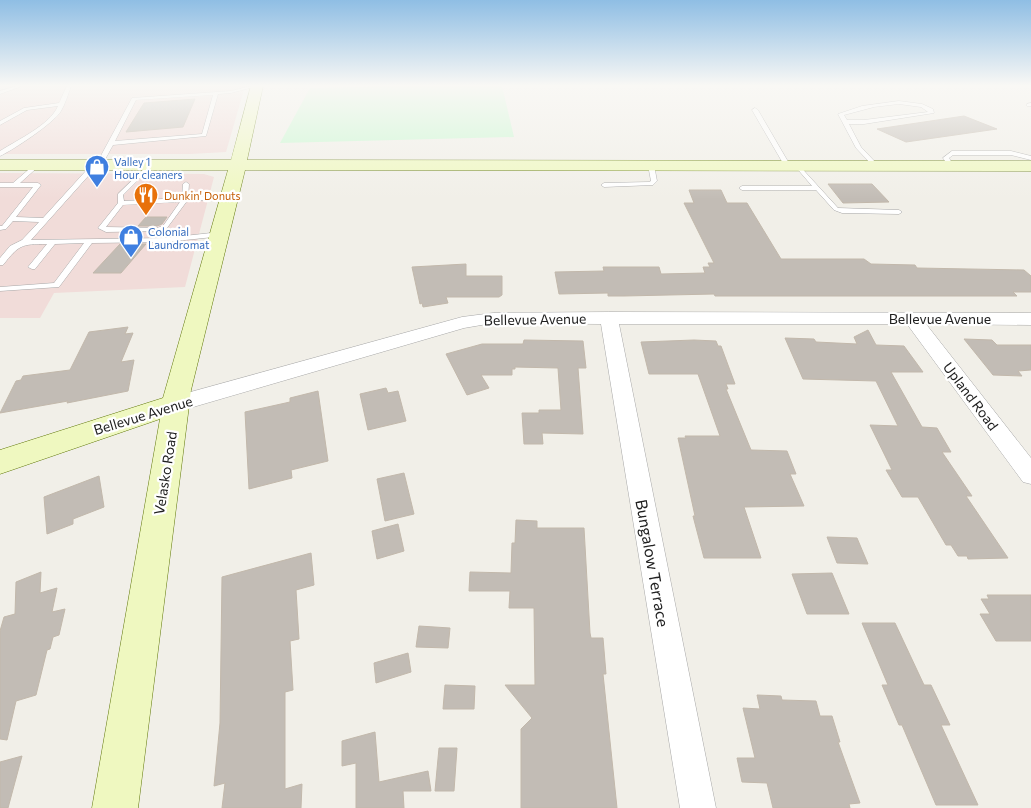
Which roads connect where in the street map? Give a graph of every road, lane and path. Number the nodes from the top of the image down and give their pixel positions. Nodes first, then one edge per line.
1 (46, 124) edge
2 (121, 124) edge
3 (207, 124) edge
4 (248, 124) edge
5 (764, 124) edge
6 (847, 124) edge
7 (112, 143) junction
8 (0, 148) edge
9 (10, 148) junction
10 (0, 154) edge
11 (1031, 158) edge
12 (97, 164) junction
13 (0, 165) edge
14 (37, 165) junction
15 (150, 165) junction
16 (238, 165) junction
17 (650, 165) junction
18 (792, 165) junction
19 (875, 165) junction
20 (951, 166) junction
21 (1031, 166) edge
22 (16, 183) junction
23 (186, 184) dead end
24 (0, 185) edge
25 (604, 185) dead end
26 (742, 188) dead end
27 (817, 188) junction
28 (230, 197) junction
29 (185, 200) junction
30 (121, 203) junction
31 (900, 212) dead end
32 (11, 219) junction
33 (44, 220) junction
34 (0, 228) edge
35 (220, 234) junction
36 (53, 241) junction
37 (90, 241) junction
38 (25, 242) junction
39 (0, 263) edge
40 (32, 267) dead end
41 (22, 279) dead end
42 (15, 288) junction
43 (0, 289) edge
44 (609, 317) junction
45 (912, 318) junction
46 (1031, 319) edge
47 (176, 404) junction
48 (0, 462) edge
49 (1031, 474) edge
50 (115, 808) edge
51 (698, 808) edge

1 - 9 lane
2 - 7 lane
3 - 7 lane
4 - 16 main road, Velasko Road
5 - 18 lane
6 - 19 lane
7 - 12 lane
8 - 9 lane
9 - 10 lane
11 - 20 lane
12 - 14 main road
12 - 15 main road
12 - 33 lane
13 - 14 main road
14 - 22 lane
15 - 16 main road
15 - 30 lane
16 - 17 main road
16 - 28 main road, Velasko Road
17 - 18 main road
17 - 25 lane
18 - 19 main road
18 - 27 lane
19 - 20 main road
20 - 21 main road
22 - 24 lane
22 - 32 lane
23 - 29 lane
26 - 27 lane
27 - 31 lane
28 - 29 lane
28 - 35 main road, Velasko Road
29 - 30 lane
29 - 30 lane
32 - 33 lane
32 - 34 lane
33 - 38 lane
35 - 37 lane
35 - 47 main road, Velasko Road
36 - 37 lane
36 - 38 lane
36 - 40 lane
37 - 42 lane
38 - 39 lane
41 - 42 lane
42 - 43 lane
44 - 45 street, Bellevue Avenue
44 - 47 street, Bellevue Avenue
44 - 51 street, Bungalow Terrace
45 - 46 street, Bellevue Avenue
45 - 49 street, Upland Road
47 - 48 main road, Bellevue Avenue
47 - 50 main road, Velasko Road

